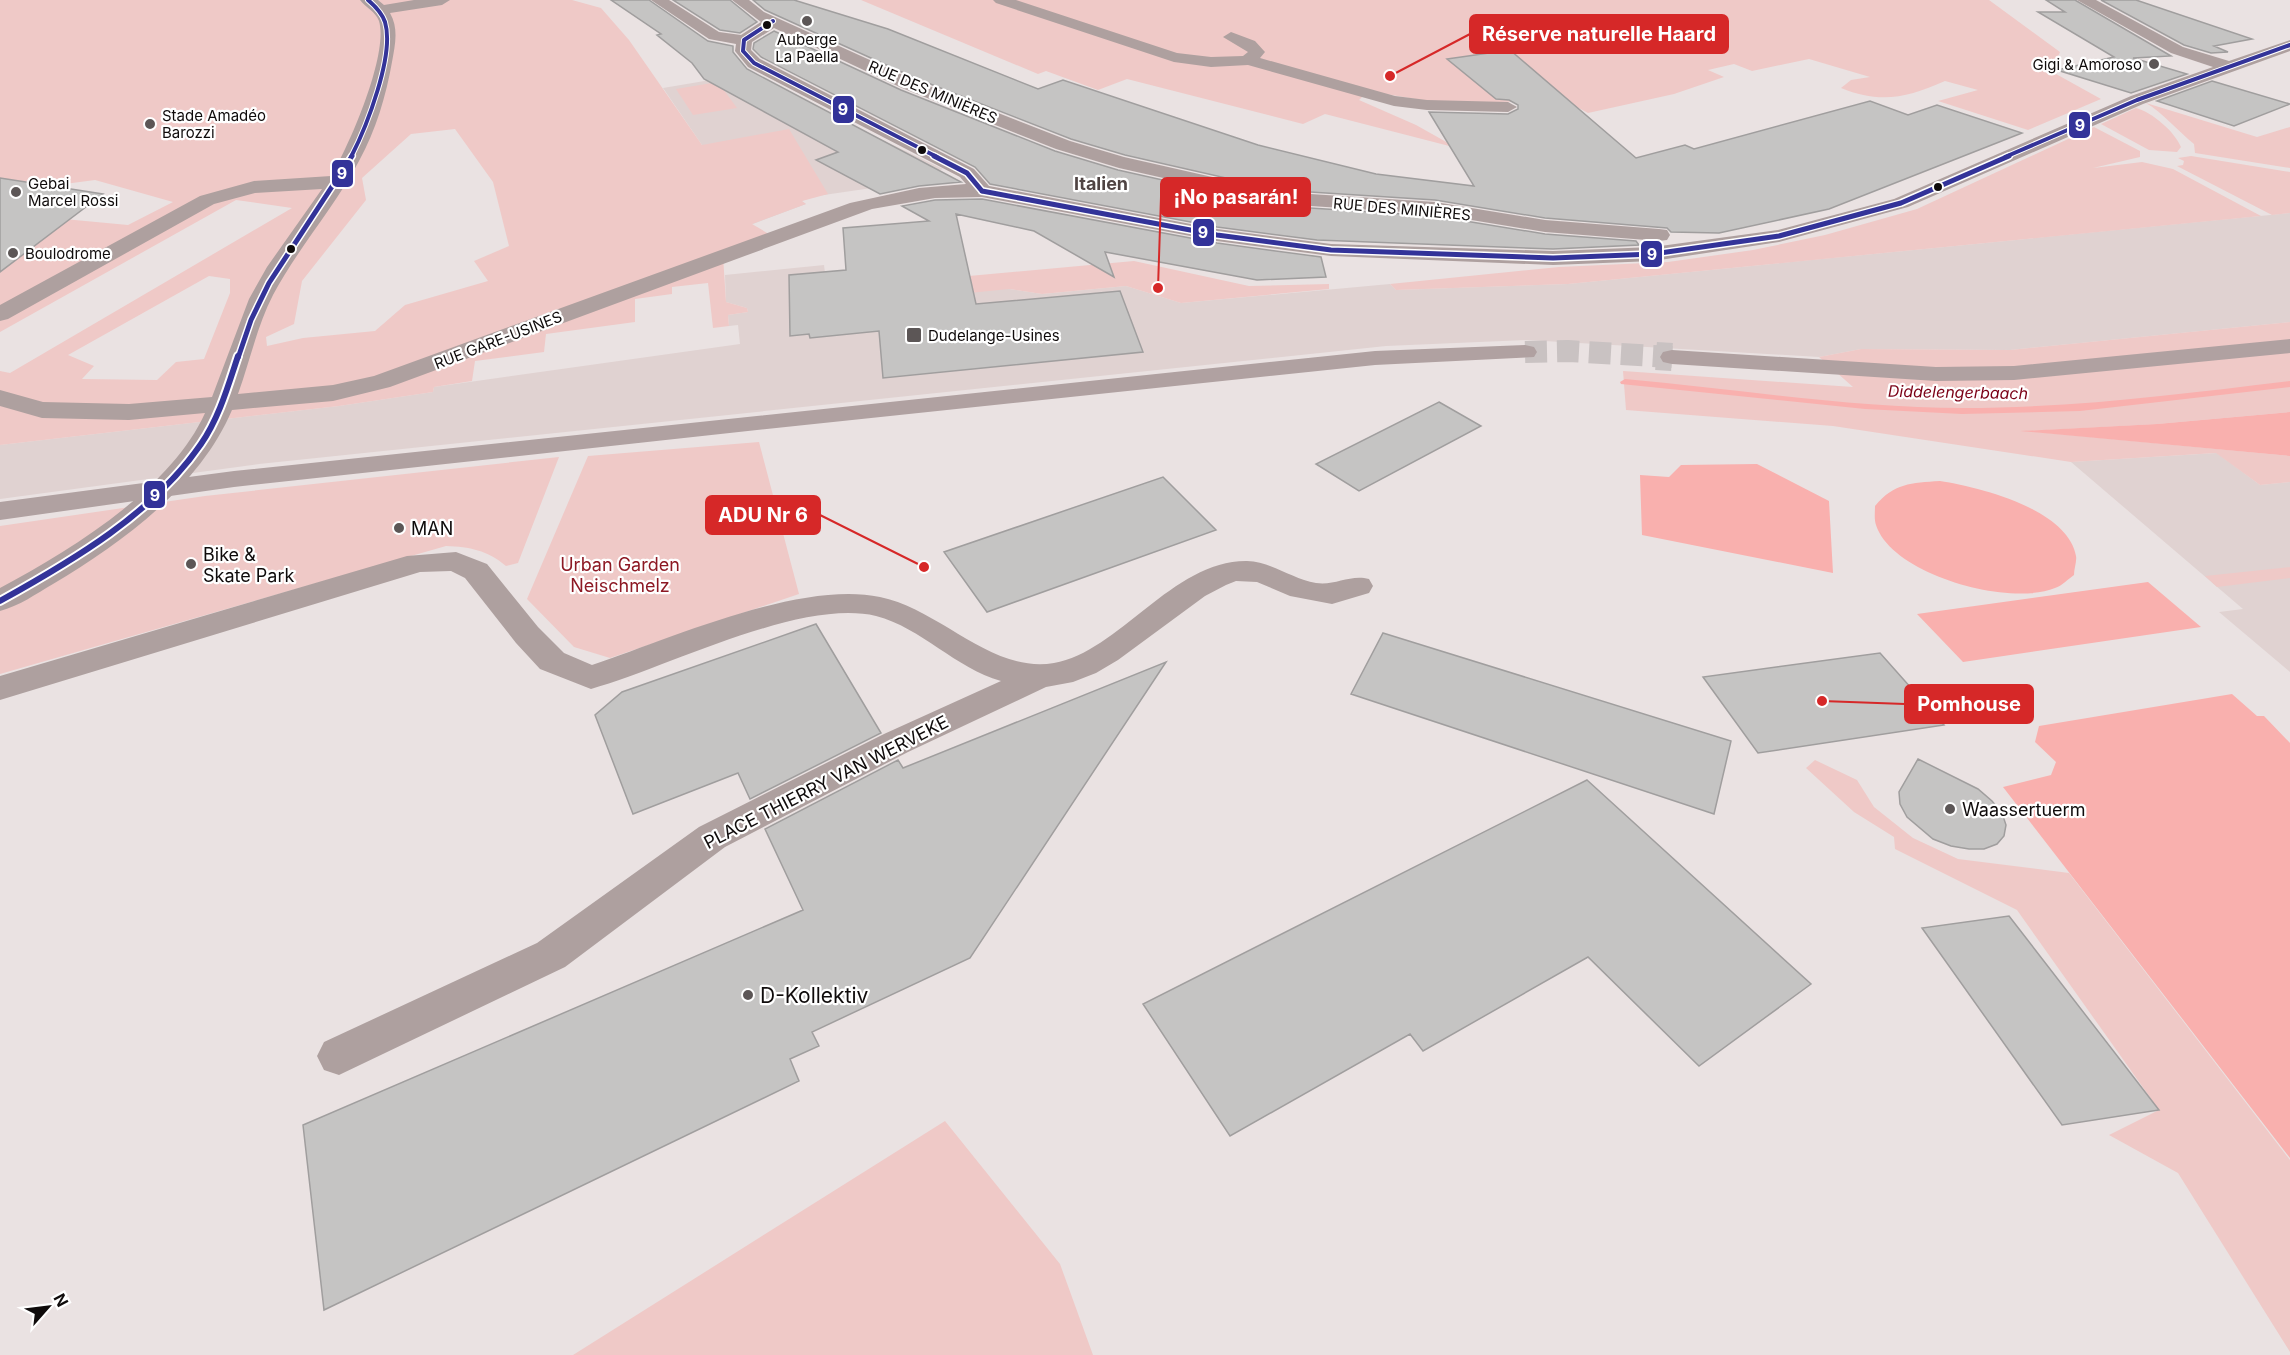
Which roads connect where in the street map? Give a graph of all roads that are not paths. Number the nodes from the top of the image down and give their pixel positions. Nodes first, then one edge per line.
1 (442, 0) edge
2 (658, 0) edge
3 (740, 0) edge
4 (1001, 0) edge
5 (2085, 0) edge
6 (374, 5) edge
7 (772, 21) junction
8 (1231, 37) dead end
9 (744, 40) junction
10 (2290, 45) edge
11 (1248, 60) junction
12 (2230, 67) junction
13 (1508, 107) dead end
14 (336, 182) junction
15 (982, 192) junction
16 (1741, 243) junction
17 (0, 314) edge
18 (2290, 346) edge
19 (1525, 352) tunnel mouth
20 (1672, 357) dead end
21 (0, 398) edge
22 (0, 511) edge
23 (1358, 586) dead end
24 (0, 601) edge
25 (1039, 677) junction
26 (0, 688) edge
27 (339, 1056) dead end

1 - 6 street
2 - 9 street
3 - 7 street, RUE DES MINIÈRES
4 - 11 street
5 - 12 street
6 - 14 street
7 - 9 street
7 - 16 street, RUE DES MINIÈRES
8 - 11 street
9 - 15 street
10 - 12 street, RUE GARE-USINES
11 - 13 street
12 - 16 street, RUE GARE-USINES
14 - 17 street
14 - 24 street
15 - 16 street, RUE GARE-USINES
15 - 21 street, RUE GARE-USINES
18 - 20 main road
19 - 22 main road
23 - 25 street
25 - 26 street
25 - 27 street, PLACE THIERRY VAN WERVEKE

